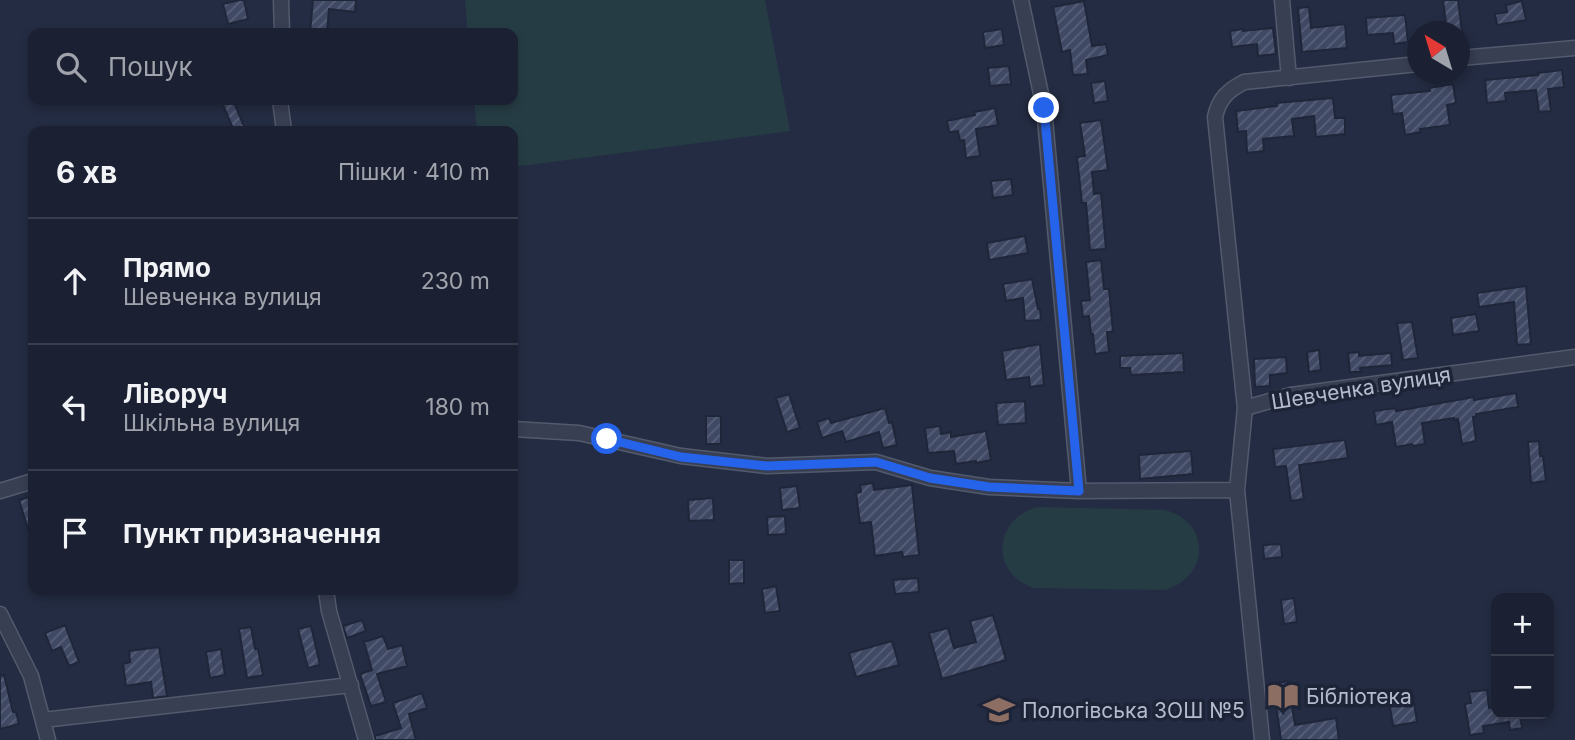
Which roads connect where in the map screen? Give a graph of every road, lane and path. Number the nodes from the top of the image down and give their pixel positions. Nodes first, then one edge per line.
1 (281, 0) edge
2 (290, 0) edge
3 (1021, 0) edge
4 (1282, 0) edge
5 (282, 28) edge
6 (283, 28) edge
7 (1575, 48) edge
8 (1470, 57) edge
9 (1407, 65) edge
10 (1289, 78) junction
11 (281, 105) edge
12 (283, 126) edge
13 (1575, 357) edge
14 (1245, 408) junction
15 (518, 429) edge
16 (28, 483) edge
17 (1237, 490) junction
18 (0, 491) edge
19 (1079, 491) junction
20 (327, 595) edge
21 (0, 614) edge
22 (351, 685) junction
23 (43, 720) junction
24 (48, 740) edge
25 (366, 740) edge
26 (1262, 740) edge

1 - 5 street
2 - 6 street
3 - 19 street
4 - 10 street
7 - 8 street
9 - 10 street
10 - 14 street
11 - 12 street
13 - 14 street, Шевченка вулиця
14 - 17 street, Шевченка вулиця
15 - 19 street
16 - 18 street
17 - 19 street
17 - 26 street, Шевченка вулиця
20 - 22 street
21 - 23 street
22 - 23 street
22 - 25 street
23 - 24 street

